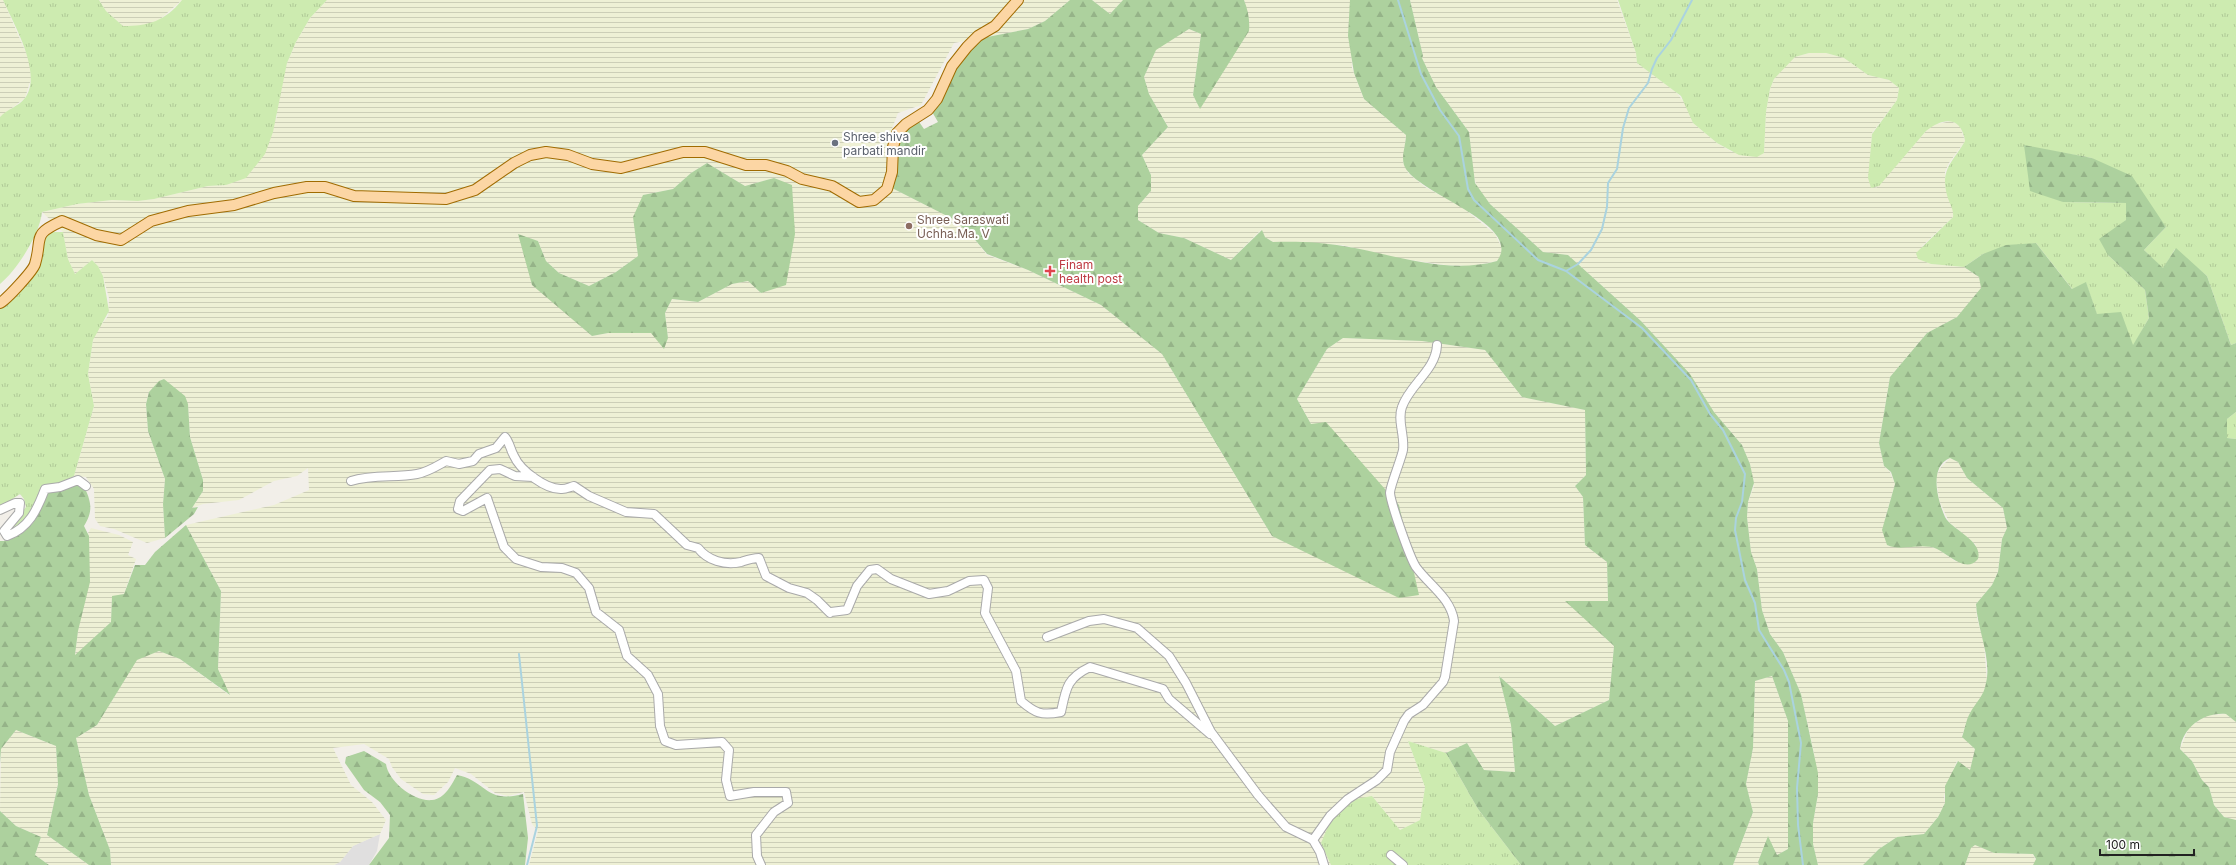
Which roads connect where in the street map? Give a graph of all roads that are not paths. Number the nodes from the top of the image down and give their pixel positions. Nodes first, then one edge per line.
1 (1018, 0) edge
2 (0, 303) edge
3 (1437, 345) dead end
4 (533, 477) junction
5 (351, 481) dead end
6 (86, 486) dead end
7 (0, 510) edge
8 (1047, 637) dead end
9 (1211, 732) junction
10 (1313, 840) junction
11 (1391, 855) dead end
12 (761, 865) edge
13 (1324, 865) edge
14 (1403, 865) edge

1 - 2 main road
3 - 10 street
4 - 5 street
4 - 9 street
4 - 12 street
6 - 7 street
8 - 9 street
9 - 10 street
10 - 13 street
11 - 14 street

